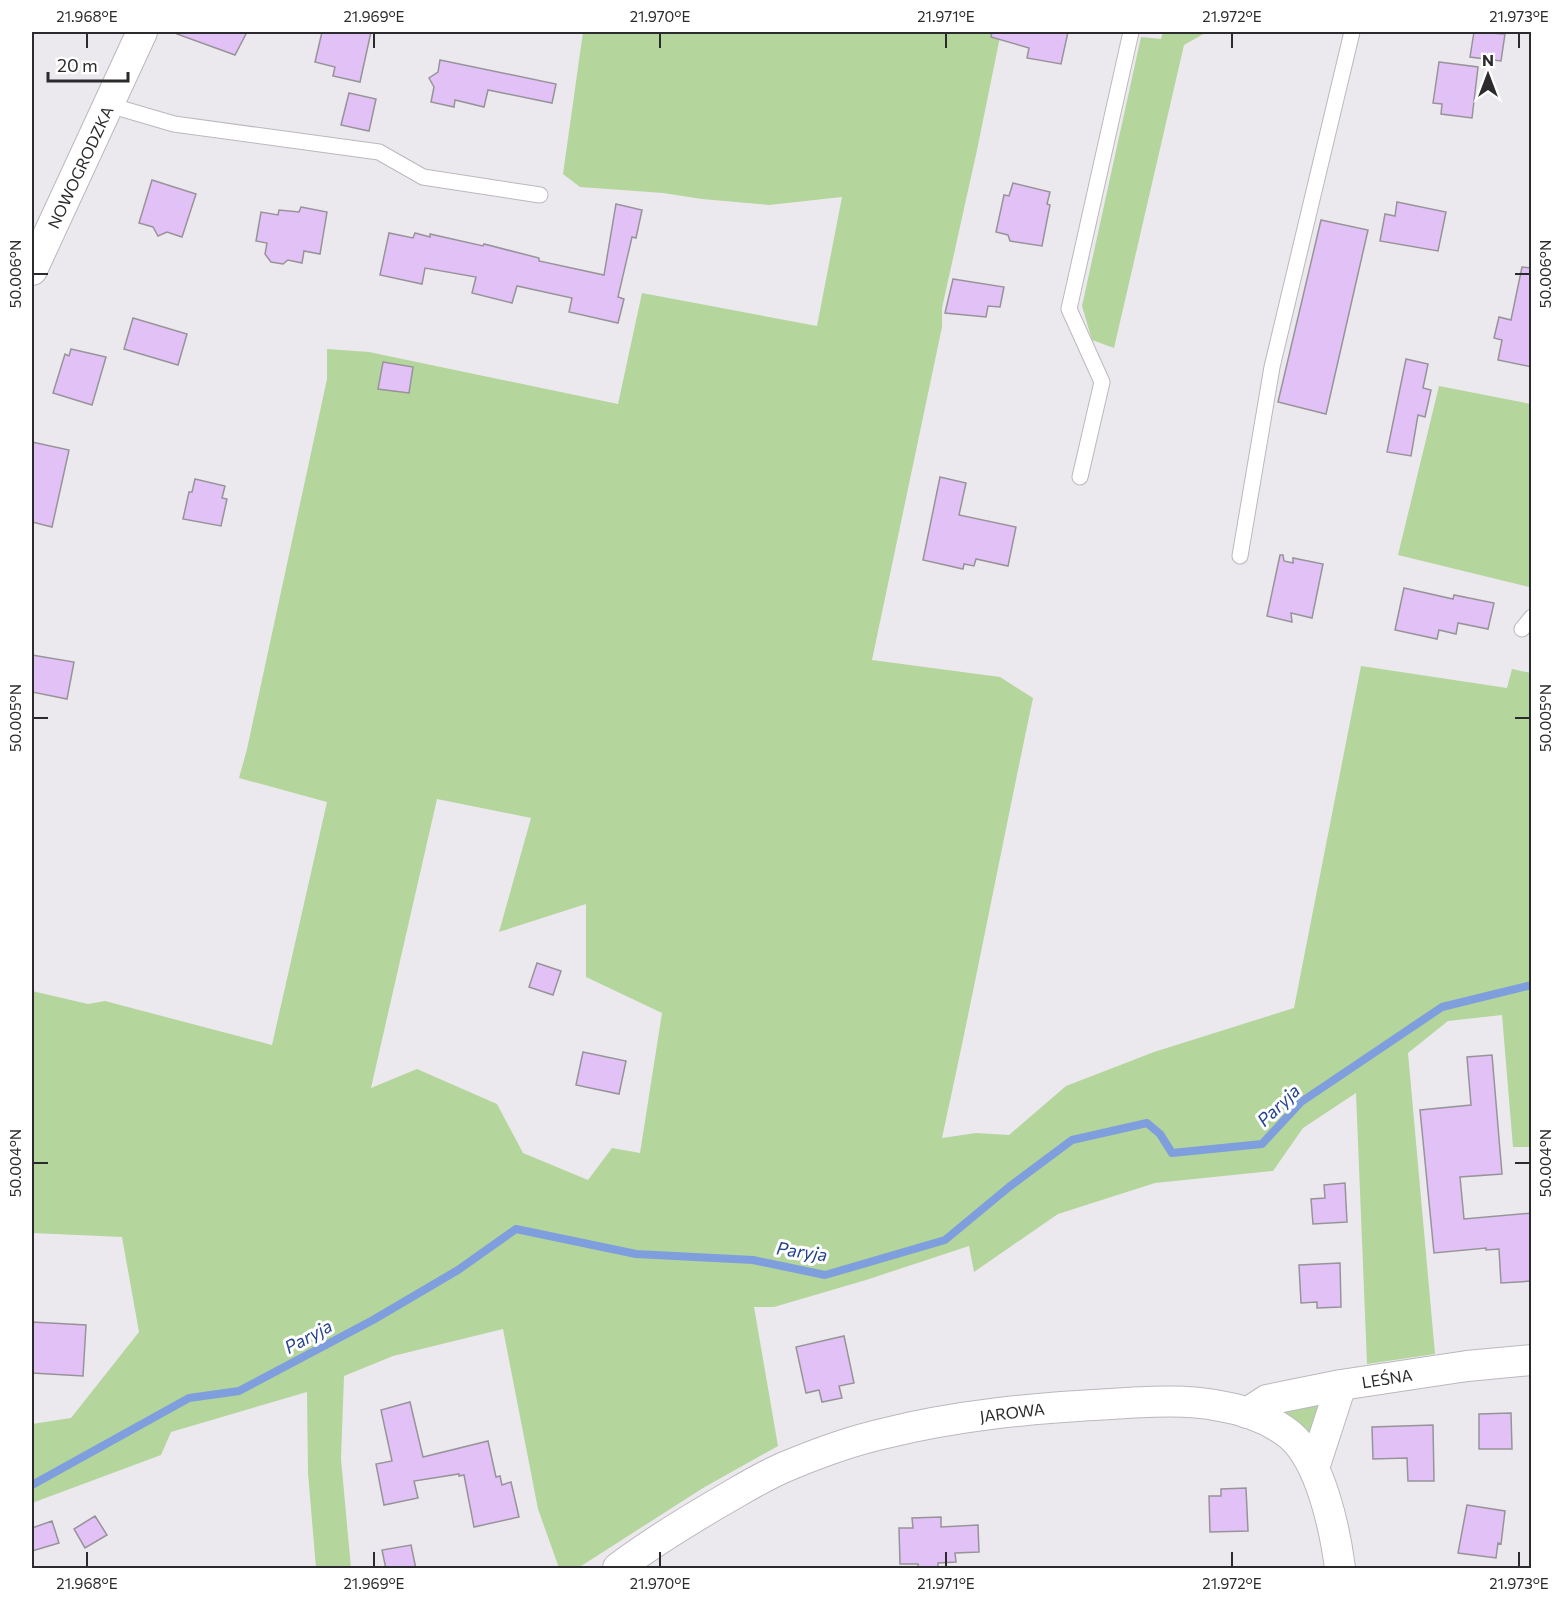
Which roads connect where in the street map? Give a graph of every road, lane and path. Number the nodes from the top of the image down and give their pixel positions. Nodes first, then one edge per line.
1 (142, 32) edge
2 (1131, 32) edge
3 (1352, 32) edge
4 (109, 105) junction
5 (540, 195) dead end
6 (32, 270) edge
7 (1080, 477) dead end
8 (1239, 556) dead end
9 (1532, 1360) edge
10 (1341, 1385) junction
11 (1247, 1413) junction
12 (1314, 1468) junction
13 (618, 1569) edge
14 (1340, 1569) edge

1 - 4 street, NOWOGRODZKA
2 - 7 lane
3 - 8 lane
4 - 5 lane
4 - 6 street, NOWOGRODZKA
9 - 10 street, LEŚNA
10 - 11 street, LEŚNA
10 - 12 street
11 - 12 street, JAROWA
11 - 13 street, JAROWA
12 - 14 street, JAROWA

